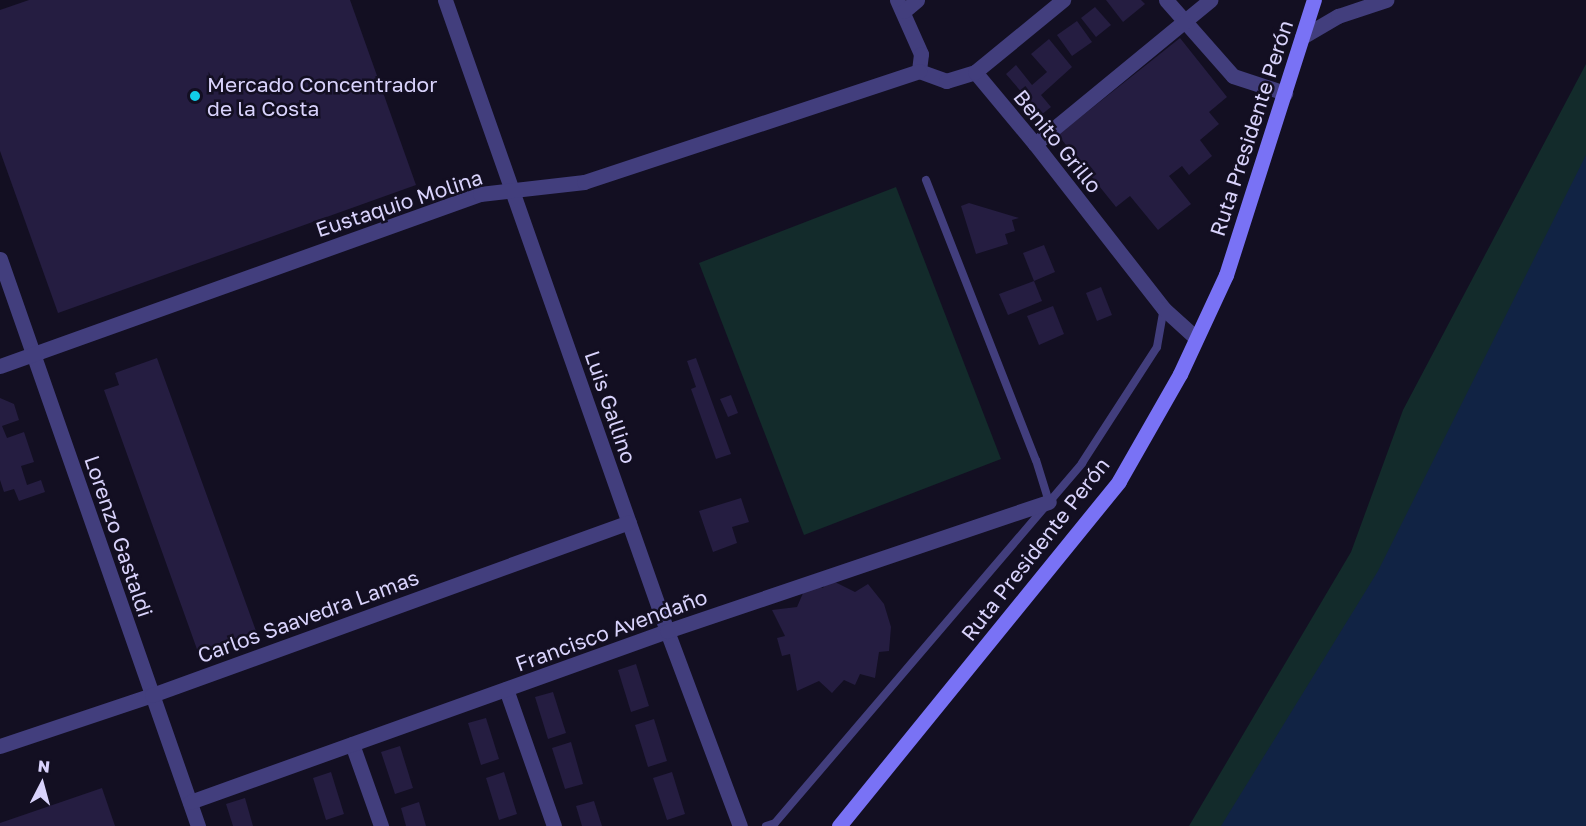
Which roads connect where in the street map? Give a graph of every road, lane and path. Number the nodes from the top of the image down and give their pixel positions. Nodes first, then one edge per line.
1 (445, 0) edge
2 (917, 0) edge
3 (1063, 0) edge
4 (1166, 0) edge
5 (1210, 0) edge
6 (1314, 0) edge
7 (1386, 0) edge
8 (901, 5) edge
9 (1184, 21) junction
10 (1302, 37) junction
11 (919, 71) junction
12 (975, 72) junction
13 (1285, 93) junction
14 (1035, 144) junction
15 (926, 180) dead end
16 (514, 192) junction
17 (0, 259) edge
18 (1164, 309) junction
19 (1196, 338) junction
20 (33, 354) junction
21 (0, 366) edge
22 (1049, 502) junction
23 (629, 522) junction
24 (667, 631) junction
25 (506, 689) junction
26 (152, 695) junction
27 (352, 744) junction
28 (0, 746) edge
29 (190, 802) junction
30 (775, 824) edge
31 (198, 826) edge
32 (381, 826) edge
33 (554, 826) edge
34 (740, 826) edge
35 (766, 826) edge
36 (839, 826) edge

1 - 16 street, Luis Gallino
2 - 8 street
3 - 12 street
4 - 9 street
5 - 9 street
6 - 10 main road, Ruta Presidente Perón
7 - 10 street
8 - 11 street
9 - 13 street
9 - 14 street
10 - 13 main road, Ruta Presidente Perón
11 - 12 street
11 - 16 street, Eustaquio Molina
12 - 14 street, Benito Grillo
13 - 19 main road, Ruta Presidente Perón
14 - 18 street, Benito Grillo
15 - 22 lane
16 - 20 street, Eustaquio Molina
16 - 23 street, Luis Gallino
17 - 20 street, Lorenzo Gastaldi
18 - 19 street, Benito Grillo
18 - 22 lane
19 - 36 main road, Ruta Presidente Perón
20 - 21 street, Eustaquio Molina
20 - 26 street, Lorenzo Gastaldi
22 - 24 street, Francisco Avendaño
22 - 30 lane
23 - 24 street, Luis Gallino
23 - 26 street, Carlos Saavedra Lamas
24 - 25 street, Francisco Avendaño
24 - 34 street, Luis Gallino
25 - 27 street, Francisco Avendaño
25 - 33 street
26 - 28 street, Carlos Saavedra Lamas
26 - 29 street, Lorenzo Gastaldi
27 - 29 street, Francisco Avendaño
27 - 32 street
29 - 31 street, Lorenzo Gastaldi
30 - 35 lane

